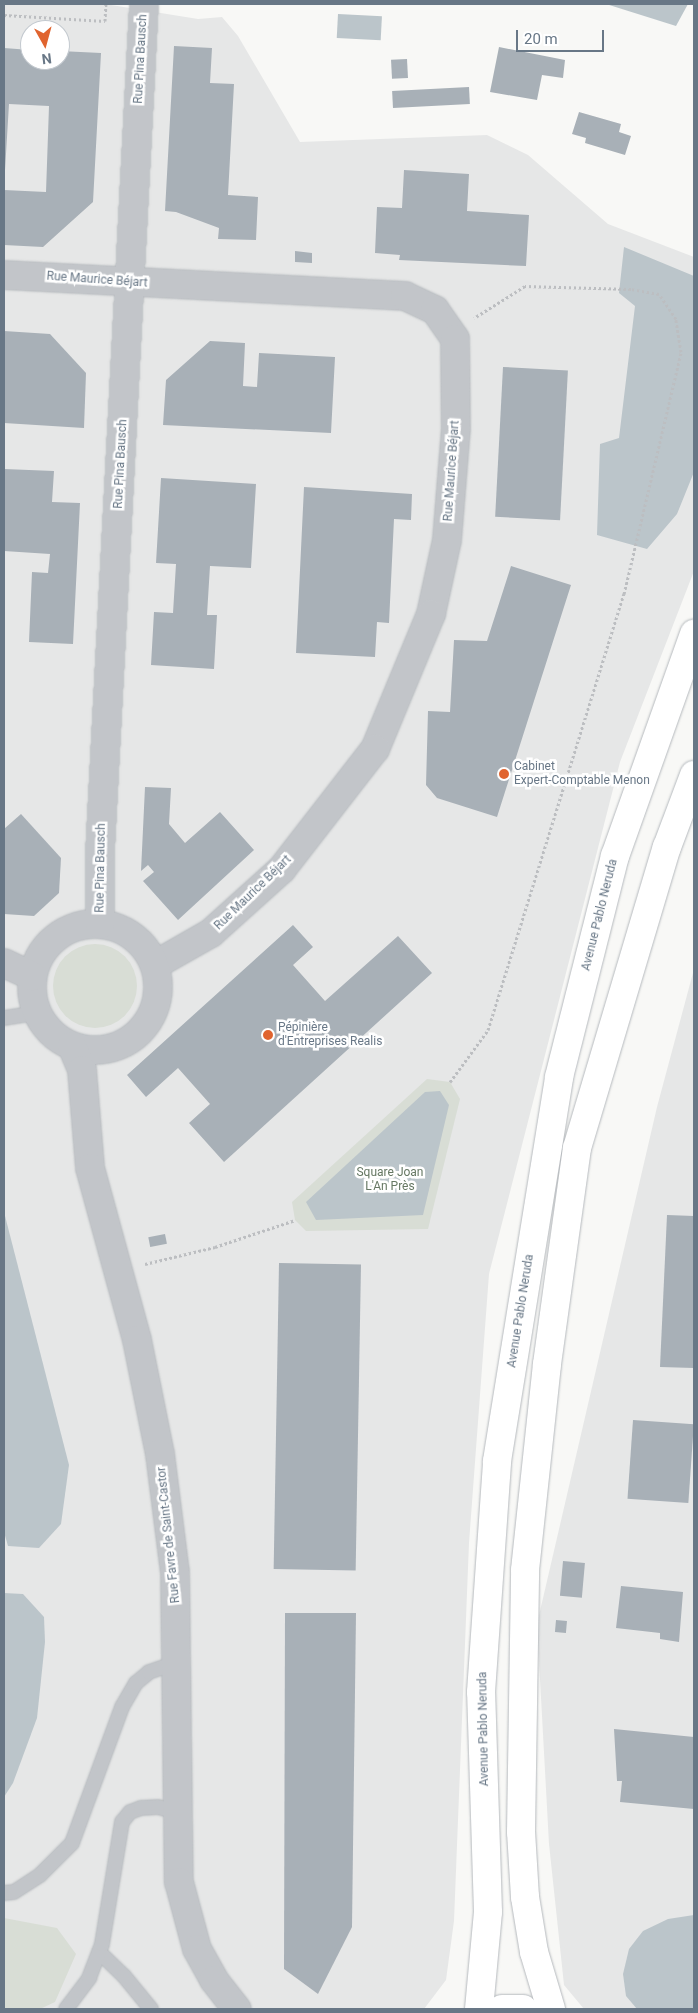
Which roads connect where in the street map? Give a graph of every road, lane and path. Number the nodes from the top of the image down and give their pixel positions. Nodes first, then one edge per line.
1 (106, 4) edge
2 (144, 4) edge
3 (4, 15) edge
4 (4, 274) edge
5 (130, 282) junction
6 (452, 331) junction
7 (694, 634) edge
8 (694, 775) edge
9 (100, 924) junction
10 (4, 963) edge
11 (155, 965) junction
12 (32, 976) junction
13 (37, 1013) junction
14 (4, 1018) edge
15 (72, 1046) junction
16 (112, 1048) junction
17 (450, 1082) dead end
18 (88, 1114) junction
19 (295, 1220) dead end
20 (118, 1270) junction
21 (178, 1662) junction
22 (177, 1812) junction
23 (4, 1893) edge
24 (98, 1952) junction
25 (66, 2009) edge
26 (151, 2009) edge
27 (237, 2009) edge
28 (479, 2009) edge
29 (502, 2009) edge
30 (523, 2009) edge
31 (550, 2009) edge

1 - 3 path
2 - 5 street, Rue Pina Bausch
4 - 5 street, Rue Maurice Béjart
5 - 6 street, Rue Maurice Béjart
5 - 9 street, Rue Pina Bausch
6 - 11 street, Rue Maurice Béjart
6 - 17 path
7 - 28 main road, Avenue Pablo Neruda
8 - 31 main road
9 - 11 street
9 - 12 street
10 - 12 street
11 - 16 street
12 - 13 street
13 - 14 lane
13 - 15 street
15 - 16 street
15 - 18 street, Rue Favre de Saint-Castor
16 - 18 street, Rue Favre de Saint-Castor
18 - 20 street, Rue Favre de Saint-Castor
19 - 20 path
20 - 21 street, Rue Favre de Saint-Castor
21 - 22 street, Rue Favre de Saint-Castor
21 - 23 lane
22 - 24 lane
22 - 27 street, Rue Favre de Saint-Castor
24 - 25 lane
24 - 26 lane
29 - 30 main road

